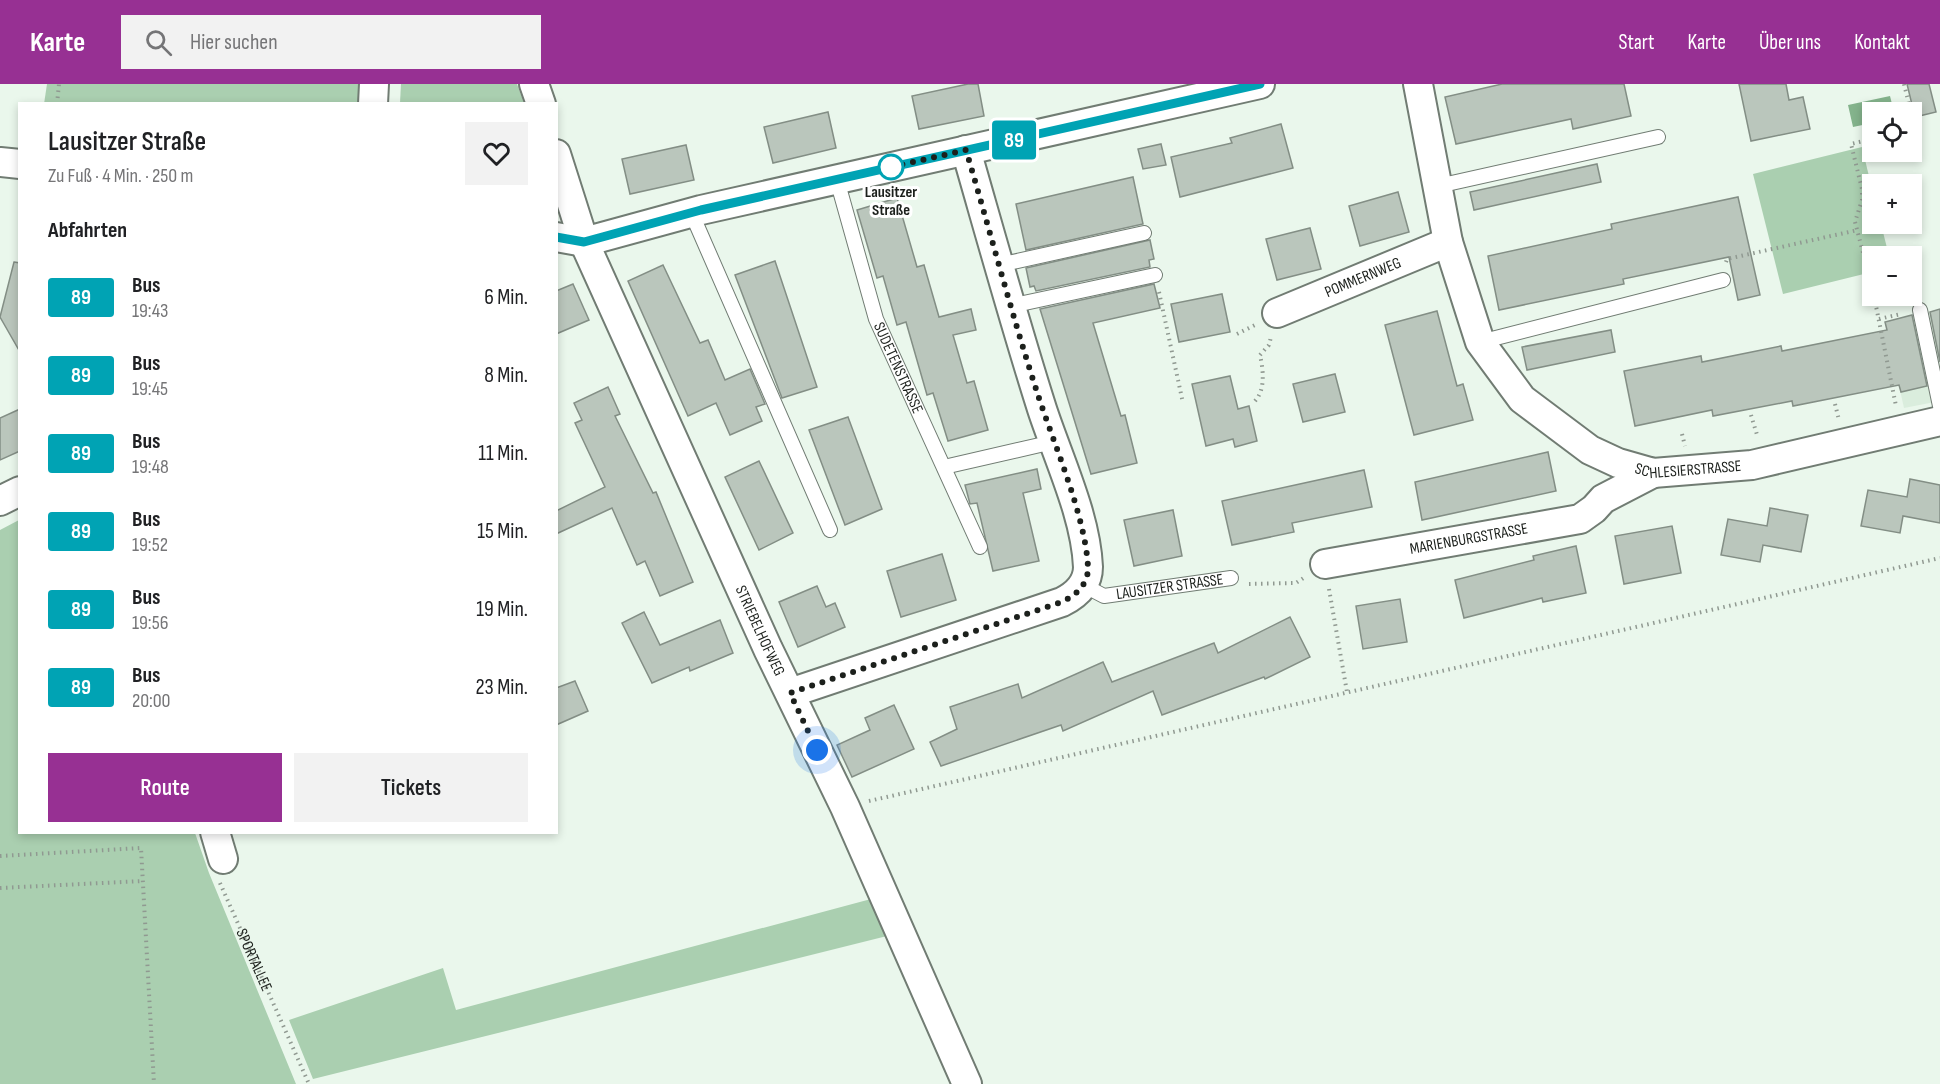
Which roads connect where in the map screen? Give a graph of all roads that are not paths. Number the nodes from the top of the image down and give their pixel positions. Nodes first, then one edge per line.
1 (374, 84) edge
2 (534, 84) edge
3 (1260, 84) edge
4 (1418, 84) edge
5 (374, 102) edge
6 (540, 102) edge
7 (1658, 137) dead end
8 (966, 150) junction
9 (558, 160) edge
10 (0, 162) edge
11 (18, 164) edge
12 (837, 180) junction
13 (1438, 186) junction
14 (691, 212) junction
15 (1144, 233) dead end
16 (558, 237) edge
17 (584, 242) junction
18 (1448, 242) junction
19 (999, 265) junction
20 (1155, 275) road end
21 (1723, 280) dead end
22 (1010, 306) junction
23 (1920, 310) dead end
24 (1277, 313) road end
25 (1480, 342) junction
26 (1940, 406) edge
27 (1940, 421) edge
28 (1053, 442) junction
29 (1590, 450) junction
30 (944, 467) junction
31 (1653, 473) junction
32 (18, 492) edge
33 (1603, 499) junction
34 (0, 501) edge
35 (830, 530) dead end
36 (980, 547) dead end
37 (1325, 564) road end
38 (1231, 578) road end
39 (1083, 585) junction
40 (790, 693) junction
41 (967, 1084) edge

1 - 5 street
2 - 6 street
3 - 8 street
4 - 13 street, SCHLESIERSTRASSE
7 - 13 lane
8 - 12 street
8 - 19 street
9 - 17 street, STRIEBELHOFWEG
10 - 11 street
12 - 14 street
12 - 30 lane, SUDETENSTRASSE
13 - 18 street, SCHLESIERSTRASSE
14 - 17 street
14 - 35 lane
15 - 19 lane
16 - 17 street
17 - 40 street, STRIEBELHOFWEG
18 - 24 street, POMMERNWEG
18 - 25 street, SCHLESIERSTRASSE
19 - 22 street
20 - 22 lane
21 - 25 lane
22 - 28 street
23 - 26 lane
25 - 29 street, SCHLESIERSTRASSE
27 - 31 street, SCHLESIERSTRASSE
28 - 30 lane
28 - 39 street
29 - 31 street, SCHLESIERSTRASSE
29 - 33 street
30 - 36 lane, SUDETENSTRASSE
31 - 33 street, MARIENBURGSTRASSE
32 - 34 street
33 - 37 street, MARIENBURGSTRASSE
38 - 39 lane, LAUSITZER STRASSE
39 - 40 street
40 - 41 street, STRIEBELHOFWEG

